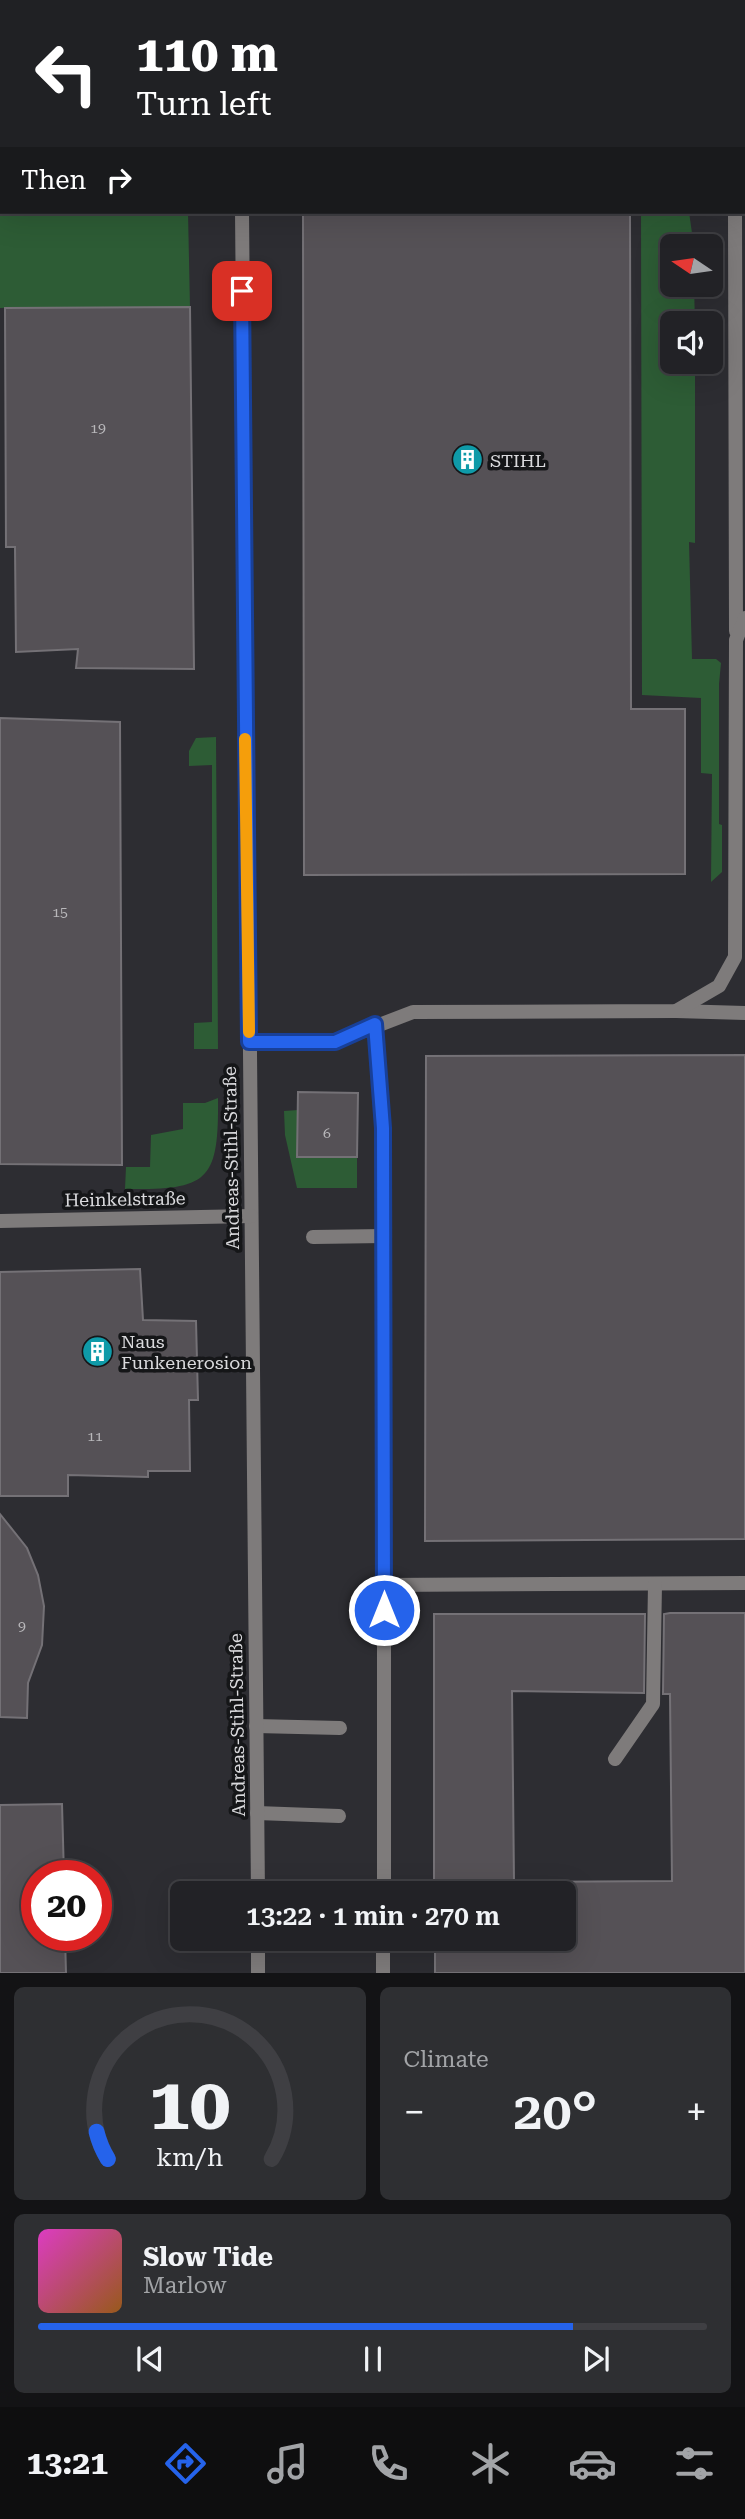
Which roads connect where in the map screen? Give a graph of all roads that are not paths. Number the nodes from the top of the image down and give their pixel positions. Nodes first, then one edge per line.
1 (242, 214) edge
2 (734, 214) edge
3 (745, 618) edge
4 (736, 640) junction
5 (676, 1011) junction
6 (745, 1013) edge
7 (375, 1024) junction
8 (249, 1042) junction
9 (251, 1216) junction
10 (0, 1221) edge
11 (384, 1236) junction
12 (313, 1237) dead end
13 (745, 1583) edge
14 (655, 1584) junction
15 (383, 1585) junction
16 (256, 1726) junction
17 (340, 1728) dead end
18 (615, 1759) dead end
19 (257, 1813) junction
20 (339, 1816) dead end
21 (258, 1881) edge
22 (384, 1881) edge
23 (258, 1951) edge
24 (383, 1951) edge
25 (257, 1973) edge
26 (383, 1973) edge

1 - 8 street, Andreas-Stihl-Straße
2 - 4 street
3 - 4 street
4 - 5 street
5 - 6 street
5 - 7 street
7 - 8 street
7 - 11 street
8 - 9 street, Andreas-Stihl-Straße
9 - 10 street, Heinkelstraße
9 - 16 street, Andreas-Stihl-Straße
11 - 12 street
11 - 15 street
13 - 14 street
14 - 15 street
14 - 18 street
15 - 22 street
16 - 17 street
16 - 19 street, Andreas-Stihl-Straße
19 - 20 street
19 - 21 street, Andreas-Stihl-Straße
23 - 25 street
24 - 26 street

